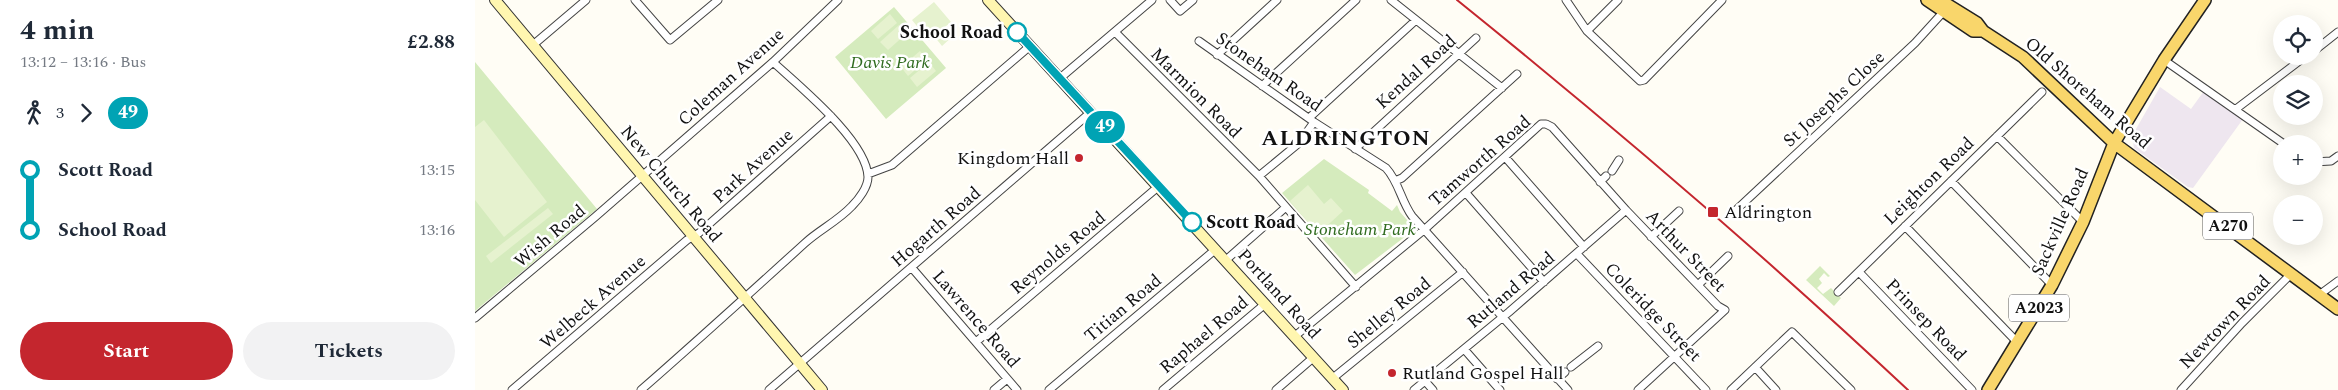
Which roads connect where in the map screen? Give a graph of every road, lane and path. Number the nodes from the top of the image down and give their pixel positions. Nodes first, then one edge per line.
1 (495, 0) edge
2 (586, 0) edge
3 (635, 0) edge
4 (718, 0) edge
5 (838, 0) edge
6 (988, 0) edge
7 (1152, 0) edge
8 (1170, 0) edge
9 (1193, 0) edge
10 (1277, 0) edge
11 (1356, 0) edge
12 (1391, 0) edge
13 (1566, 0) edge
14 (1618, 0) edge
15 (1722, 0) edge
16 (1927, 0) edge
17 (2205, 0) edge
18 (1944, 6) edge
19 (1416, 20) junction
20 (1587, 31) junction
21 (1115, 32) junction
22 (2338, 32) edge
23 (1476, 38) dead end
24 (1199, 41) dead end
25 (2323, 44) edge
26 (533, 45) junction
27 (1030, 46) junction
28 (1458, 53) junction
29 (1217, 55) junction
30 (2165, 60) junction
31 (773, 62) junction
32 (2294, 65) edge
33 (1517, 74) dead end
34 (1059, 79) junction
35 (1262, 86) junction
36 (1502, 88) junction
37 (2042, 92) dead end
38 (2236, 109) junction
39 (1091, 112) junction
40 (831, 116) junction
41 (1311, 120) junction
42 (1546, 124) joint
43 (1997, 136) junction
44 (2273, 136) edge
45 (2114, 143) junction
46 (1355, 149) junction
47 (2338, 156) edge
48 (1505, 157) junction
49 (1619, 160) dead end
50 (2323, 161) edge
51 (1612, 171) dead end
52 (868, 174) junction
53 (643, 176) junction
54 (1259, 176) junction
55 (1395, 181) junction
56 (1951, 181) junction
57 (1159, 186) junction
58 (1466, 194) junction
59 (1286, 207) junction
60 (1626, 210) junction
61 (1679, 210) dead end
62 (1735, 211) dead end
63 (2083, 222) junction
64 (1905, 226) junction
65 (1425, 229) junction
66 (693, 236) junction
67 (1651, 237) junction
68 (1584, 247) junction
69 (1216, 249) junction
70 (1577, 254) junction
71 (1728, 256) dead end
72 (1227, 260) junction
73 (912, 268) junction
74 (1463, 272) junction
75 (1859, 272) junction
76 (2291, 274) junction
77 (2338, 280) edge
78 (1544, 282) junction
79 (1698, 285) junction
80 (2052, 285) junction
81 (1356, 287) junction
82 (1838, 292) dead end
83 (2319, 295) junction
84 (744, 298) junction
85 (1265, 304) junction
86 (2338, 309) edge
87 (1503, 316) junction
88 (475, 318) edge
89 (1295, 336) junction
90 (976, 342) junction
91 (2019, 343) junction
92 (1598, 346) dead end
93 (1464, 349) junction
94 (1314, 357) junction
95 (1675, 357) junction
96 (799, 363) junction
97 (1571, 367) dead end
98 (1755, 367) junction
99 (1565, 372) dead end
100 (1333, 378) junction
101 (1007, 379) junction
102 (1557, 379) junction
103 (1425, 381) junction
104 (512, 390) edge
105 (641, 390) edge
106 (769, 390) edge
107 (822, 390) edge
108 (994, 390) edge
109 (1017, 390) edge
110 (1049, 390) edge
111 (1163, 390) edge
112 (1276, 390) edge
113 (1343, 390) edge
114 (1414, 390) edge
115 (1433, 390) edge
116 (1500, 390) edge
117 (1568, 390) edge
118 (1638, 390) edge
119 (1706, 390) edge
120 (1731, 390) edge
121 (1776, 390) edge
122 (1851, 390) edge
123 (1972, 390) edge
124 (1988, 390) edge
125 (2181, 390) edge

1 - 26 street, New Church Road
2 - 26 street
3 - 4 street
5 - 31 street, Coleman Avenue
6 - 27 street, Portland Road
7 - 21 street
8 - 9 street
10 - 29 street
11 - 35 street
12 - 19 street
13 - 20 street
14 - 20 street
15 - 20 street
16 - 18 main road, Old Shoreham Road / A270
17 - 30 main road, A2023
18 - 45 main road, Old Shoreham Road / A270
18 - 62 street, St Josephs Close
19 - 28 street
19 - 41 street
21 - 34 street
21 - 54 street, Marmion Road
22 - 25 street
23 - 28 street, Kendal Road
24 - 29 street, Stoneham Road
26 - 53 street, New Church Road
27 - 34 street, Portland Road
27 - 52 street
28 - 36 street
28 - 46 street, Kendal Road
29 - 35 street, Stoneham Road
30 - 38 street
30 - 45 main road, A2023
31 - 40 street
31 - 53 street, Coleman Avenue
32 - 38 street
33 - 36 street
34 - 39 street, Portland Road
35 - 41 street, Stoneham Road
36 - 55 street
37 - 43 street, Leighton Road
38 - 44 street
39 - 57 street, Portland Road
39 - 73 street, Hogarth Road
40 - 52 street
40 - 66 street, Park Avenue
41 - 46 street, Stoneham Road
41 - 54 street
42 - 48 street, Tamworth Road
42 - 60 street, Arthur Street
43 - 56 street, Leighton Road
43 - 63 street
45 - 63 main road, Sackville Road / A2023
45 - 76 main road, Old Shoreham Road / A270
46 - 55 street, Stoneham Road
47 - 50 street
48 - 58 street, Tamworth Road
48 - 68 street
49 - 51 street
52 - 84 street
53 - 66 street, New Church Road
53 - 88 street, Wish Road
54 - 59 street, Marmion Road
55 - 65 street, Stoneham Road
56 - 64 street, Leighton Road
56 - 80 street
57 - 69 street, Portland Road
57 - 90 street, Reynolds Road
58 - 65 street, Tamworth Road
58 - 78 street
59 - 72 street
59 - 81 street, Marmion Road
60 - 67 street, Arthur Street
60 - 68 street, Rutland Road
61 - 67 street
63 - 80 main road, Sackville Road / A2023
64 - 75 street, Leighton Road
64 - 91 street
65 - 74 street, Stoneham Road
65 - 81 street, Tamworth Road
66 - 84 street, New Church Road
66 - 104 street, Welbeck Avenue
67 - 79 street, Arthur Street
68 - 70 street, Rutland Road
69 - 72 street, Portland Road
69 - 110 street, Titian Road
70 - 78 street, Rutland Road
70 - 95 street, Coleridge Street
71 - 79 street
72 - 85 street, Portland Road
73 - 90 street, Lawrence Road
73 - 96 street, Hogarth Road
74 - 87 street, Stoneham Road
74 - 100 street, Shelley Road
75 - 82 street, Leighton Road
75 - 123 street, Prinsep Road
76 - 83 main road, Old Shoreham Road / A270
76 - 125 street, Newtown Road
77 - 83 street
78 - 87 street, Rutland Road
79 - 95 street, Arthur Street
80 - 91 main road, Sackville Road / A2023
81 - 89 street, Tamworth Road
83 - 86 main road, Old Shoreham Road / A270
84 - 96 street, New Church Road
84 - 105 street
85 - 89 street, Portland Road
85 - 111 street, Raphael Road
87 - 93 street, Rutland Road
87 - 102 street, Stoneham Road
89 - 94 street, Portland Road
90 - 101 street, Lawrence Road
91 - 124 main road, Sackville Road / A2023
92 - 97 street
93 - 103 street, Rutland Road
93 - 116 street
94 - 100 street, Portland Road
94 - 112 street
95 - 118 street
95 - 119 street, Coleridge Street
96 - 106 street, Hogarth Road
96 - 107 street, New Church Road
98 - 120 street
98 - 121 street
98 - 122 street
99 - 102 street
100 - 113 street, Portland Road
101 - 108 street
101 - 109 street, Lawrence Road
102 - 117 street, Stoneham Road
103 - 114 street, Rutland Road
103 - 115 street

